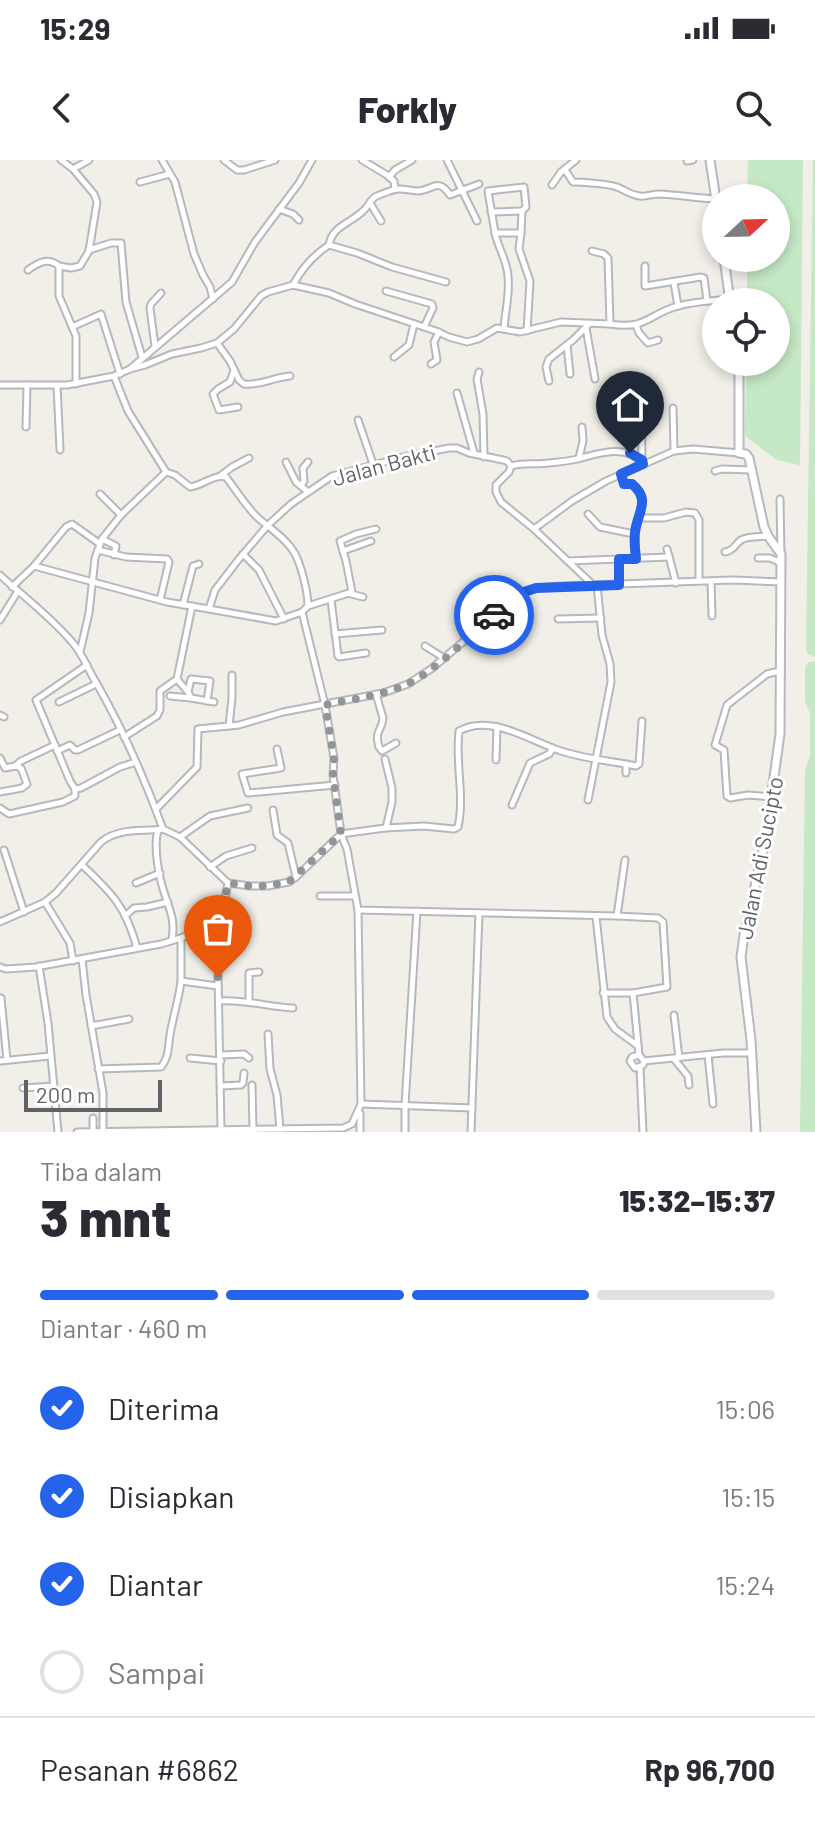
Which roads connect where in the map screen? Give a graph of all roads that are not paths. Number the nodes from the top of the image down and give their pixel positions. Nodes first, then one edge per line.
1 (61, 160) edge
2 (89, 160) edge
3 (162, 160) edge
4 (224, 160) edge
5 (275, 160) edge
6 (309, 160) edge
7 (362, 160) edge
8 (412, 160) edge
9 (447, 160) edge
10 (576, 160) edge
11 (710, 160) edge
12 (73, 169) junction
13 (565, 170) junction
14 (170, 174) junction
15 (389, 177) junction
16 (140, 182) dead end
17 (479, 184) dead end
18 (714, 184) edge
19 (552, 185) dead end
20 (395, 189) junction
21 (461, 191) junction
22 (702, 199) edge
23 (370, 203) junction
24 (279, 209) junction
25 (522, 211) junction
26 (491, 212) junction
27 (299, 220) dead end
28 (381, 221) dead end
29 (477, 221) dead end
30 (495, 233) junction
31 (521, 233) junction
32 (329, 245) junction
33 (89, 251) junction
34 (592, 251) dead end
35 (59, 266) junction
36 (645, 266) dead end
37 (28, 270) dead end
38 (446, 282) dead end
39 (674, 283) junction
40 (293, 285) junction
41 (705, 288) edge
42 (386, 291) dead end
43 (161, 293) dead end
44 (213, 299) junction
45 (702, 303) edge
46 (678, 306) junction
47 (414, 324) junction
48 (610, 324) junction
49 (588, 325) junction
50 (636, 325) junction
51 (72, 327) junction
52 (424, 327) junction
53 (504, 329) junction
54 (527, 331) junction
55 (439, 332) junction
56 (658, 340) dead end
57 (217, 343) junction
58 (567, 344) junction
59 (155, 346) junction
60 (142, 357) junction
61 (394, 357) dead end
62 (431, 364) dead end
63 (130, 369) junction
64 (234, 369) junction
65 (479, 372) dead end
66 (570, 374) dead end
67 (117, 375) junction
68 (290, 376) dead end
69 (739, 376) edge
70 (595, 379) dead end
71 (549, 381) dead end
72 (76, 384) junction
73 (0, 385) edge
74 (27, 385) junction
75 (57, 386) junction
76 (457, 393) dead end
77 (641, 397) dead end
78 (238, 407) dead end
79 (673, 408) dead end
80 (358, 420) dead end
81 (26, 427) dead end
82 (582, 427) dead end
83 (60, 450) dead end
84 (674, 451) junction
85 (739, 453) junction
86 (474, 454) junction
87 (484, 457) junction
88 (249, 458) dead end
89 (579, 459) junction
90 (286, 462) dead end
91 (308, 462) dead end
92 (643, 462) junction
93 (373, 464) junction
94 (511, 466) junction
95 (753, 470) junction
96 (715, 471) dead end
97 (166, 472) junction
98 (621, 474) junction
99 (220, 476) junction
100 (301, 486) junction
101 (307, 491) junction
102 (100, 494) dead end
103 (780, 499) dead end
104 (588, 514) dead end
105 (121, 515) junction
106 (638, 518) junction
107 (268, 525) junction
108 (376, 529) dead end
109 (534, 529) junction
110 (634, 534) junction
111 (768, 536) junction
112 (371, 541) dead end
113 (100, 544) junction
114 (667, 549) dead end
115 (343, 551) junction
116 (725, 552) dead end
117 (243, 554) junction
118 (781, 554) junction
119 (114, 555) junction
120 (669, 557) junction
121 (758, 558) dead end
122 (619, 559) junction
123 (636, 559) junction
124 (567, 561) junction
125 (781, 563) junction
126 (199, 564) dead end
127 (34, 566) junction
128 (0, 575) edge
129 (699, 581) junction
130 (711, 581) junction
131 (781, 582) junction
132 (94, 583) junction
133 (676, 583) junction
134 (595, 585) junction
135 (619, 585) junction
136 (15, 589) junction
137 (350, 594) junction
138 (363, 597) dead end
139 (160, 600) junction
140 (331, 600) junction
141 (183, 605) junction
142 (192, 606) junction
143 (308, 606) junction
144 (209, 609) junction
145 (302, 612) junction
146 (712, 616) dead end
147 (601, 618) junction
148 (284, 619) junction
149 (558, 619) dead end
150 (0, 620) edge
151 (382, 630) dead end
152 (335, 634) junction
153 (425, 646) dead end
154 (80, 652) junction
155 (366, 653) dead end
156 (444, 658) junction
157 (87, 665) junction
158 (781, 670) junction
159 (232, 675) dead end
160 (177, 679) junction
161 (96, 684) junction
162 (376, 694) junction
163 (190, 695) junction
164 (170, 696) dead end
165 (59, 702) dead end
166 (325, 705) junction
167 (642, 721) dead end
168 (229, 726) junction
169 (497, 727) junction
170 (120, 730) junction
171 (124, 737) junction
172 (396, 743) dead end
173 (56, 748) junction
174 (553, 748) junction
175 (277, 749) dead end
176 (0, 758) edge
177 (596, 758) junction
178 (385, 759) dead end
179 (496, 760) dead end
180 (136, 762) junction
181 (626, 764) junction
182 (15, 766) junction
183 (626, 773) dead end
184 (335, 785) junction
185 (75, 789) junction
186 (0, 792) edge
187 (772, 797) junction
188 (588, 800) dead end
189 (512, 805) dead end
190 (0, 808) edge
191 (248, 808) dead end
192 (156, 809) junction
193 (273, 810) dead end
194 (386, 828) junction
195 (161, 829) junction
196 (341, 834) junction
197 (180, 837) junction
198 (252, 848) dead end
199 (4, 850) dead end
200 (625, 860) dead end
201 (82, 865) junction
202 (210, 867) junction
203 (160, 873) junction
204 (296, 877) junction
205 (136, 883) dead end
206 (228, 883) junction
207 (320, 896) dead end
208 (355, 896) junction
209 (45, 902) junction
210 (168, 902) junction
211 (358, 910) junction
212 (417, 911) junction
213 (24, 912) junction
214 (479, 913) junction
215 (125, 916) junction
216 (617, 916) junction
217 (596, 917) junction
218 (221, 919) junction
219 (0, 922) edge
220 (181, 938) junction
221 (172, 940) junction
222 (137, 948) junction
223 (82, 959) junction
224 (73, 961) junction
225 (39, 966) junction
226 (0, 967) edge
227 (259, 972) dead end
228 (181, 981) junction
229 (218, 986) junction
230 (603, 993) junction
231 (633, 993) junction
232 (1, 998) edge
233 (219, 1001) junction
234 (249, 1002) junction
235 (293, 1008) dead end
236 (674, 1015) dead end
237 (129, 1019) dead end
238 (91, 1026) junction
239 (268, 1034) dead end
240 (639, 1047) junction
241 (752, 1053) junction
242 (639, 1055) junction
243 (708, 1055) junction
244 (50, 1056) junction
245 (190, 1058) dead end
246 (221, 1058) junction
247 (249, 1058) dead end
248 (676, 1058) junction
249 (4, 1060) edge
250 (644, 1061) junction
251 (640, 1068) junction
252 (98, 1069) junction
253 (244, 1073) dead end
254 (252, 1085) dead end
255 (689, 1085) dead end
256 (54, 1086) junction
257 (221, 1086) junction
258 (23, 1088) dead end
259 (713, 1104) dead end
260 (405, 1105) junction
261 (360, 1106) junction
262 (472, 1108) junction
263 (93, 1118) dead end
264 (221, 1129) junction
265 (284, 1130) edge
266 (174, 1131) edge
267 (253, 1131) edge
268 (58, 1132) edge
269 (77, 1132) edge
270 (93, 1132) edge
271 (103, 1132) edge
272 (360, 1132) edge
273 (405, 1132) edge
274 (471, 1132) edge
275 (643, 1132) edge
276 (756, 1132) edge

1 - 12 street
2 - 12 street
3 - 14 street
4 - 5 street
6 - 24 street
7 - 15 street
8 - 15 street
9 - 21 street
10 - 13 street
11 - 18 street
12 - 33 street
13 - 19 street
13 - 22 street
14 - 16 street
14 - 44 street
15 - 20 street
17 - 21 street
20 - 21 street
20 - 23 street
21 - 29 street
23 - 28 street
23 - 32 street
24 - 27 street
24 - 44 street
25 - 26 street
25 - 26 street
25 - 31 street
26 - 30 street
30 - 31 street
30 - 53 street
31 - 54 street
32 - 38 street
32 - 40 street
33 - 35 street
33 - 60 street
34 - 48 street
35 - 37 street
35 - 51 street
36 - 39 street
39 - 41 street
39 - 46 street
40 - 47 street
40 - 57 street
42 - 52 street
43 - 59 street
44 - 59 street
45 - 46 street
46 - 50 street
47 - 52 street
47 - 61 street
48 - 49 street
48 - 50 street
49 - 54 street
49 - 58 street
49 - 70 street
50 - 56 street
51 - 67 street
51 - 72 street
52 - 55 street
53 - 54 street
53 - 55 street
55 - 62 street
57 - 63 street
57 - 64 street
58 - 66 street
58 - 71 street
59 - 60 street
60 - 63 street
63 - 67 street
64 - 68 street
64 - 78 street
65 - 87 street
67 - 72 street
67 - 97 street
69 - 85 street
72 - 75 street
73 - 74 street
74 - 75 street
74 - 81 street
75 - 83 street
76 - 86 street
77 - 92 street
79 - 84 street
80 - 93 street
82 - 89 street
84 - 85 street
84 - 92 street
85 - 95 street
86 - 87 street, Jalan Bakti
86 - 93 street, Jalan Bakti
87 - 94 street, Jalan Bakti
88 - 99 street
89 - 92 street
89 - 94 street
90 - 100 street
91 - 100 street
92 - 98 street
93 - 101 street, Jalan Bakti
94 - 109 street
95 - 96 street
95 - 111 street
97 - 99 street
97 - 105 street
98 - 106 street
98 - 109 street
99 - 107 street
100 - 101 street
101 - 107 street, Jalan Bakti
102 - 105 street
103 - 118 street
104 - 110 street
105 - 113 street
106 - 110 street
106 - 129 street
107 - 117 street, Jalan Bakti
107 - 143 street
108 - 115 street
109 - 124 street
110 - 123 street
111 - 116 street
111 - 118 street
112 - 115 street
113 - 119 street
113 - 119 street
113 - 127 street
113 - 132 street
114 - 120 street
115 - 137 street
117 - 144 street, Jalan Bakti
117 - 148 street
118 - 125 street, Jalan Adi Sucipto
119 - 139 street
120 - 123 street
120 - 133 street
121 - 125 street
122 - 123 street
122 - 124 street
122 - 135 street
124 - 134 street
125 - 131 street, Jalan Adi Sucipto
126 - 141 street
127 - 132 street
127 - 136 street
128 - 136 street
129 - 130 street
129 - 133 street
130 - 131 street
130 - 146 street
131 - 158 street, Jalan Adi Sucipto
132 - 139 street
132 - 154 street
133 - 135 street
134 - 135 street
134 - 147 street
134 - 156 street
136 - 150 street
136 - 154 street
137 - 138 street
137 - 140 street
139 - 141 street
140 - 143 street
140 - 152 street
141 - 142 street
142 - 144 street
142 - 160 street
143 - 145 street
144 - 148 street
145 - 148 street
145 - 166 street
147 - 149 street
147 - 177 street
151 - 152 street
152 - 155 street
153 - 156 street
154 - 157 street
156 - 162 street
157 - 161 street
157 - 173 street
158 - 187 street, Jalan Adi Sucipto
158 - 187 street
159 - 168 street
160 - 163 street
160 - 171 street
161 - 165 street
161 - 170 street
162 - 166 street
162 - 172 street
163 - 163 street
163 - 164 street
166 - 168 street
166 - 184 street
167 - 181 street
168 - 192 street
169 - 174 street
169 - 179 street
169 - 194 street
170 - 171 street
170 - 173 street
171 - 180 street
173 - 182 street
173 - 185 street
174 - 177 street
174 - 189 street
175 - 184 street
176 - 182 street
177 - 181 street
177 - 188 street
178 - 194 street
180 - 185 street
180 - 192 street
181 - 183 street
182 - 186 street
184 - 196 street
185 - 190 street
187 - 241 street, Jalan Adi Sucipto
191 - 197 street
192 - 195 street
193 - 204 street
194 - 196 street
195 - 197 street
195 - 201 street
195 - 203 street
196 - 204 street
196 - 208 street
197 - 202 street
198 - 202 street
199 - 213 street
200 - 216 street
201 - 209 street
201 - 215 street
202 - 206 street
203 - 205 street
203 - 210 street
204 - 206 street
206 - 218 street
207 - 208 street
208 - 211 street
209 - 213 street
209 - 224 street
210 - 215 street
210 - 221 street
211 - 212 street
211 - 261 street
212 - 214 street
212 - 260 street
213 - 219 street
214 - 217 street
214 - 262 street
215 - 222 street
216 - 217 street
216 - 231 street
217 - 230 street
218 - 220 street
218 - 229 street
220 - 221 street
220 - 228 street
221 - 222 street
222 - 223 street
223 - 224 street
223 - 238 street
224 - 225 street
225 - 226 street
225 - 244 street
227 - 234 street
228 - 229 street
228 - 252 street
229 - 233 street
230 - 231 street
230 - 240 street
231 - 240 street
232 - 249 street
233 - 234 street
233 - 246 street
234 - 235 street
236 - 248 street
237 - 238 street
238 - 252 street
239 - 265 street
240 - 242 street
241 - 243 street
241 - 276 street, Jalan Adi Sucipto
242 - 250 street
242 - 251 street
243 - 248 street
243 - 259 street
244 - 249 street
244 - 256 street
245 - 246 street
246 - 247 street
246 - 257 street
248 - 250 street
248 - 255 street
250 - 251 street
251 - 275 street
252 - 271 street
253 - 257 street
254 - 267 street
256 - 258 street
256 - 268 street
257 - 264 street
260 - 261 street
260 - 262 street
260 - 273 street
261 - 265 street
261 - 272 street
262 - 274 street
263 - 270 street
264 - 266 street
264 - 267 street
265 - 267 street
266 - 271 street
269 - 270 street
270 - 271 street

